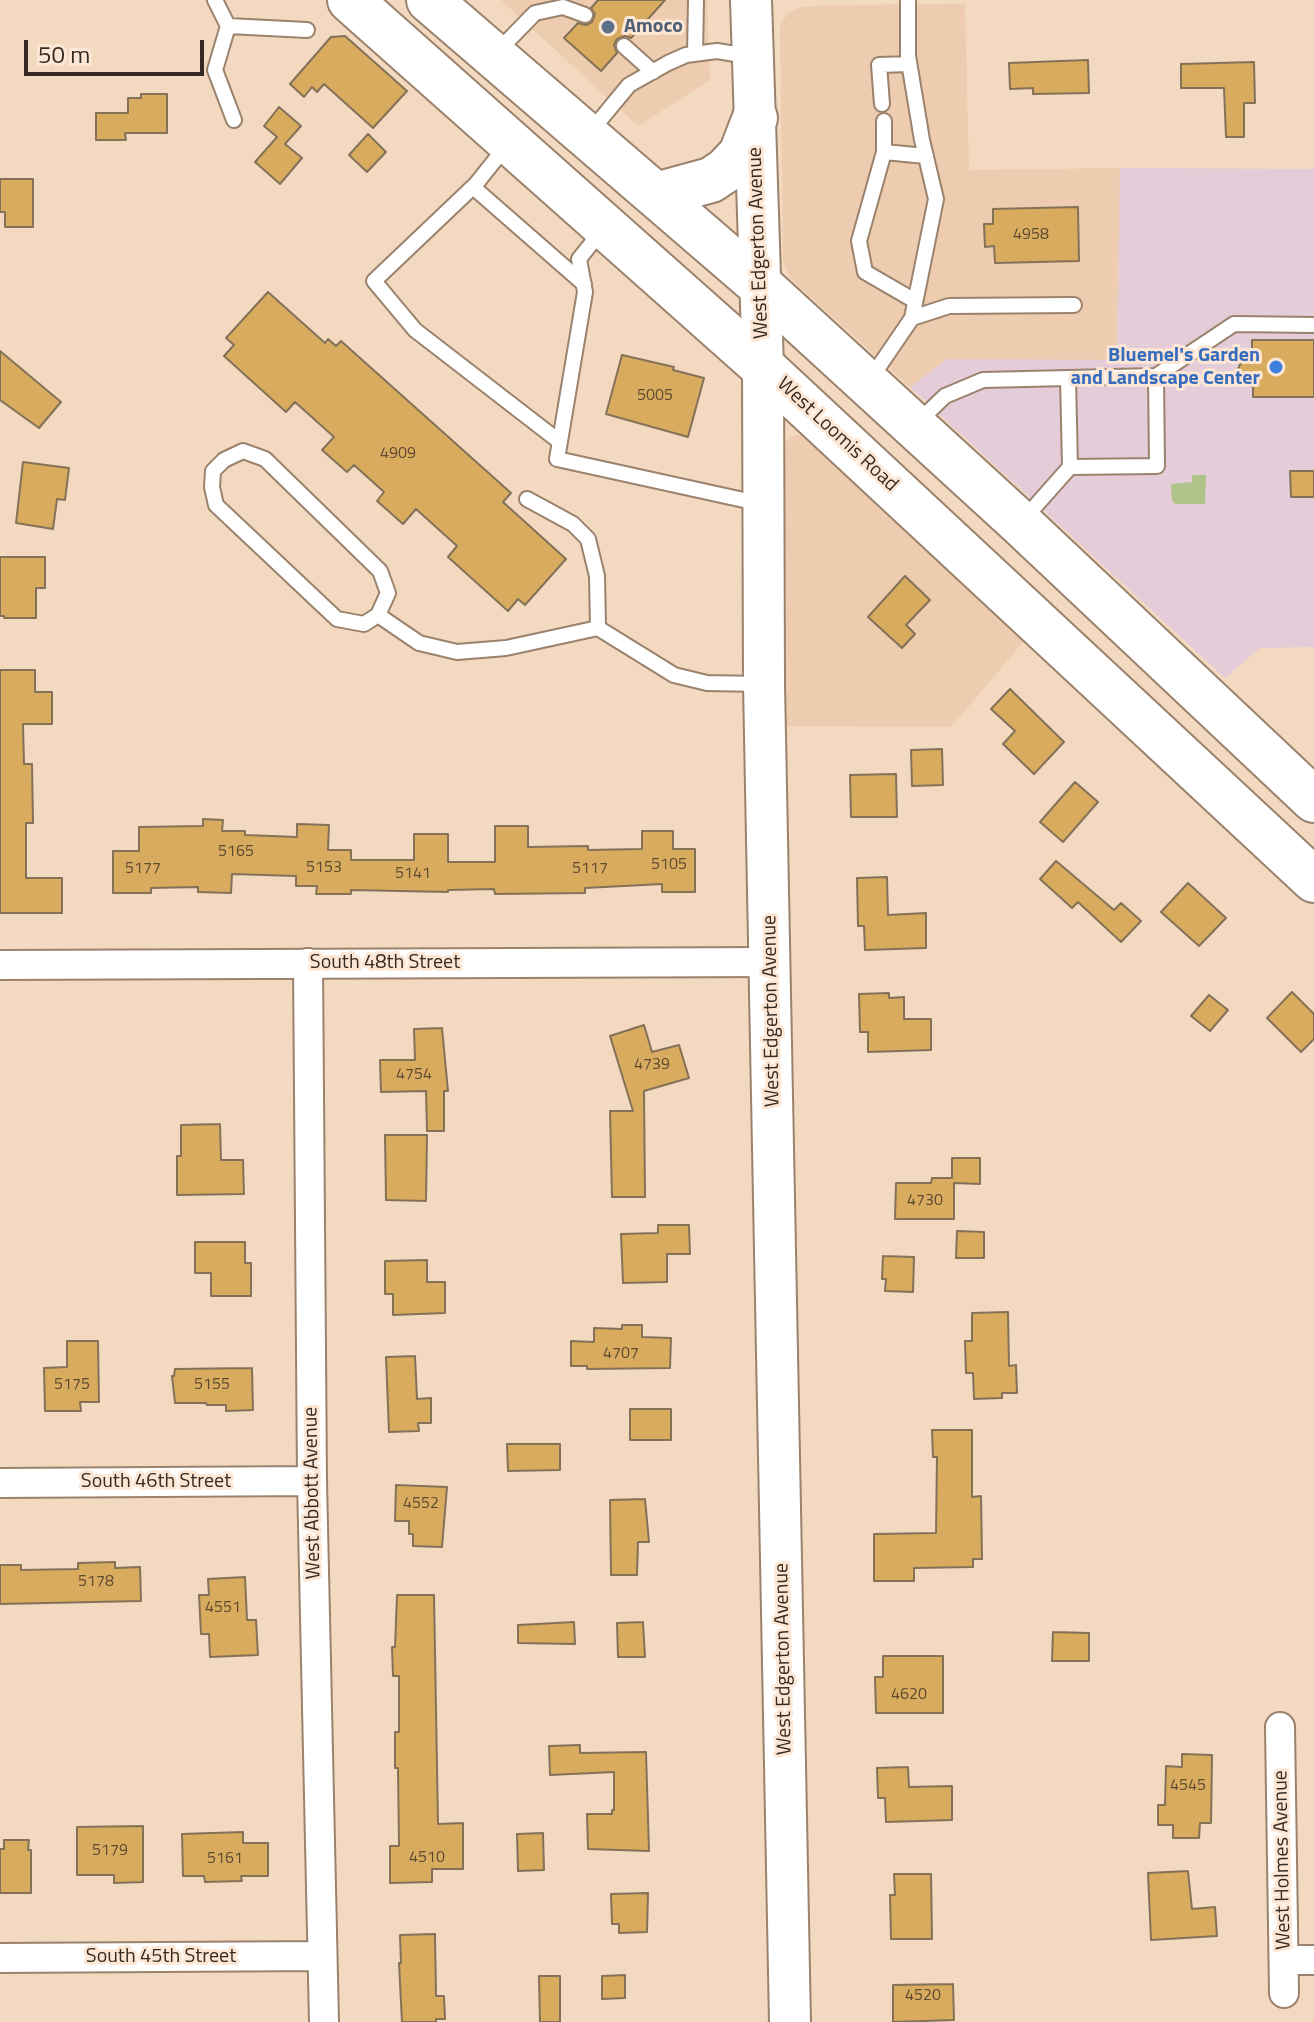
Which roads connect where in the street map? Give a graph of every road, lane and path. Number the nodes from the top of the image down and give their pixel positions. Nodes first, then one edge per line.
1 (215, 0) edge
2 (350, 0) edge
3 (429, 0) edge
4 (696, 0) edge
5 (751, 0) edge
6 (908, 0) edge
7 (530, 6) edge
8 (585, 15) dead end
9 (228, 26) junction
10 (307, 30) dead end
11 (624, 46) dead end
12 (695, 54) junction
13 (494, 55) junction
14 (753, 57) junction
15 (909, 64) junction
16 (653, 72) junction
17 (882, 104) dead end
18 (755, 118) junction
19 (234, 120) dead end
20 (884, 121) dead end
21 (587, 136) junction
22 (510, 141) junction
23 (884, 152) junction
24 (926, 156) junction
25 (473, 187) junction
26 (648, 189) junction
27 (603, 225) junction
28 (584, 284) junction
29 (760, 285) junction
30 (915, 301) junction
31 (1074, 305) dead end
32 (912, 318) junction
33 (1314, 325) edge
34 (763, 367) junction
35 (1156, 376) junction
36 (1068, 378) junction
37 (867, 385) junction
38 (913, 427) junction
39 (560, 442) junction
40 (1070, 467) junction
41 (872, 468) junction
42 (527, 499) dead end
43 (762, 504) junction
44 (1020, 523) junction
45 (378, 615) junction
46 (598, 628) junction
47 (764, 684) junction
48 (1314, 800) edge
49 (1314, 880) edge
50 (771, 962) junction
51 (308, 963) junction
52 (0, 965) edge
53 (312, 1481) junction
54 (0, 1483) edge
55 (1280, 1727) dead end
56 (322, 1956) junction
57 (0, 1958) edge
58 (1284, 1960) junction
59 (1314, 1960) edge
60 (1284, 1993) dead end
61 (324, 2022) edge
62 (790, 2022) edge

1 - 9 lane
2 - 22 main road, West Loomis Road
3 - 13 main road
4 - 12 lane
5 - 14 street, West Edgerton Avenue
6 - 15 lane
7 - 8 lane
7 - 13 lane
9 - 10 lane
9 - 19 lane
11 - 16 lane
12 - 14 lane
12 - 16 lane
13 - 21 main road
14 - 18 street, West Edgerton Avenue
15 - 17 lane
15 - 24 lane
16 - 21 lane
18 - 26 main road
18 - 29 street, West Edgerton Avenue
20 - 23 lane
21 - 26 main road
22 - 25 lane
22 - 27 main road, West Loomis Road
23 - 24 lane
23 - 30 lane
24 - 30 lane
25 - 28 lane
25 - 39 lane
26 - 27 main road
26 - 29 main road
27 - 28 lane
27 - 34 main road, West Loomis Road
28 - 39 lane
29 - 34 street, West Edgerton Avenue
29 - 37 main road
30 - 32 lane
31 - 32 lane
32 - 37 lane
33 - 35 lane
34 - 41 main road, West Loomis Road
34 - 43 street, West Edgerton Avenue
35 - 36 lane
35 - 40 lane
36 - 38 lane
36 - 40 lane
37 - 38 main road
38 - 41 main road
38 - 44 main road
39 - 43 lane
40 - 44 lane
41 - 49 main road, West Loomis Road
42 - 46 lane
43 - 47 street, West Edgerton Avenue
44 - 48 main road
45 - 45 lane
45 - 46 lane
46 - 47 lane
47 - 50 street, West Edgerton Avenue
50 - 51 street, South 48th Street
50 - 62 street, West Edgerton Avenue
51 - 52 street, South 48th Street
51 - 53 street, West Abbott Avenue
53 - 54 street, South 46th Street
53 - 56 street, West Abbott Avenue
55 - 58 street, West Holmes Avenue
56 - 57 street, South 45th Street
56 - 61 street, West Abbott Avenue
58 - 59 street
58 - 60 street, West Holmes Avenue

